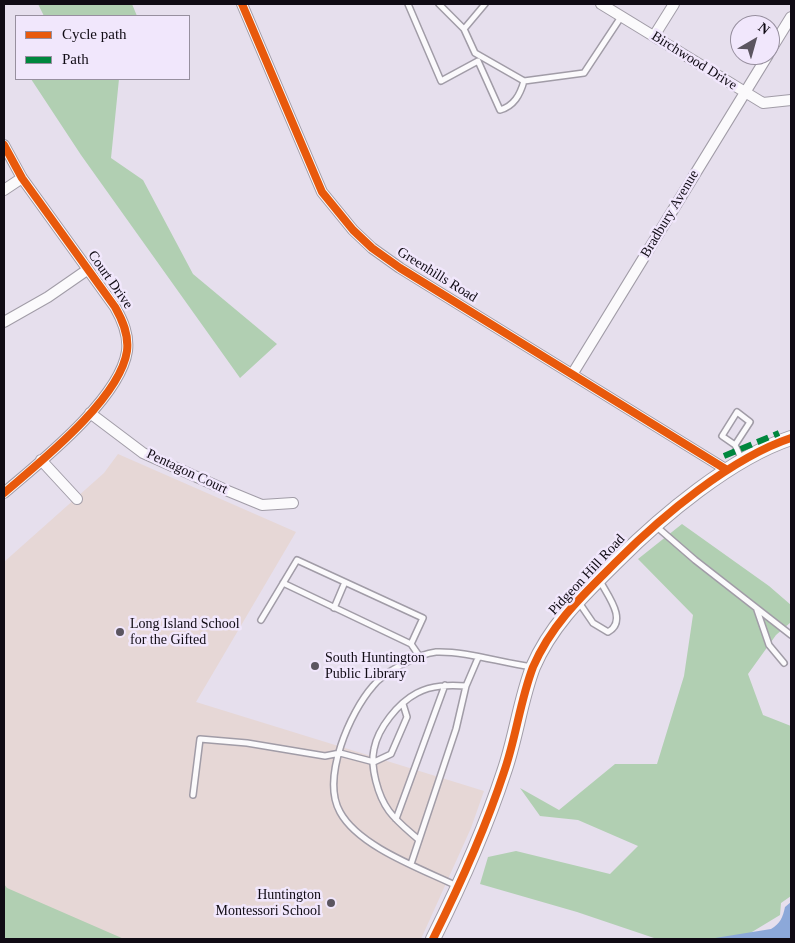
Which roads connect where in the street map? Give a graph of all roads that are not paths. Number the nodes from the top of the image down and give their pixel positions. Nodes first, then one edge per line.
1 (242, 4) edge
2 (408, 4) edge
3 (439, 4) edge
4 (485, 4) edge
5 (601, 4) edge
6 (674, 4) edge
7 (622, 16) junction
8 (791, 17) edge
9 (464, 29) junction
10 (780, 35) edge
11 (654, 36) junction
12 (762, 65) edge
13 (524, 81) junction
14 (744, 93) junction
15 (791, 100) edge
16 (4, 145) edge
17 (22, 178) junction
18 (4, 190) edge
19 (87, 270) junction
20 (4, 322) edge
21 (573, 373) junction
22 (90, 414) junction
23 (791, 438) edge
24 (735, 445) junction
25 (41, 460) junction
26 (742, 461) junction
27 (727, 470) junction
28 (4, 492) edge
29 (77, 499) dead end
30 (293, 503) dead end
31 (654, 525) junction
32 (598, 579) junction
33 (345, 582) junction
34 (283, 583) junction
35 (578, 600) junction
36 (756, 607) junction
37 (334, 608) junction
38 (261, 620) dead end
39 (791, 634) edge
40 (411, 644) junction
41 (420, 657) junction
42 (478, 658) junction
43 (784, 663) dead end
44 (533, 668) junction
45 (445, 685) junction
46 (466, 686) junction
47 (403, 704) junction
48 (340, 753) junction
49 (374, 762) junction
50 (193, 795) dead end
51 (396, 819) junction
52 (419, 840) junction
53 (411, 864) junction
54 (459, 887) junction
55 (433, 939) edge

1 - 21 street, Greenhills Road
2 - 13 lane
3 - 9 lane
4 - 9 lane
5 - 7 street, Birchwood Drive
6 - 11 street
7 - 11 street, Birchwood Drive
7 - 13 lane
8 - 10 street
9 - 13 lane
11 - 14 street, Birchwood Drive
12 - 14 street, Bradbury Avenue
14 - 15 street, Birchwood Drive
14 - 21 street, Bradbury Avenue
16 - 17 street, Court Drive
17 - 18 street
17 - 19 street, Court Drive
19 - 20 street
19 - 22 street, Court Drive
21 - 27 street, Greenhills Road
22 - 25 street, Court Drive
22 - 30 street, Pentagon Court
23 - 26 street, Pidgeon Hill Road
24 - 24 lane
24 - 26 lane
25 - 28 street, Court Drive
25 - 29 street
26 - 27 street, Pidgeon Hill Road
27 - 31 street, Pidgeon Hill Road
31 - 32 street, Pidgeon Hill Road
31 - 36 lane
32 - 35 street, Pidgeon Hill Road
32 - 35 lane
33 - 34 lane
33 - 37 lane
33 - 40 lane
34 - 37 lane
34 - 38 lane
35 - 44 street, Pidgeon Hill Road
36 - 39 lane
36 - 43 lane
37 - 40 lane
40 - 41 lane
41 - 42 lane
41 - 48 lane
42 - 44 lane
42 - 46 lane
44 - 54 street, Pidgeon Hill Road
45 - 46 lane
45 - 47 lane
45 - 51 lane
46 - 52 lane
47 - 49 lane
47 - 49 lane
48 - 49 lane
48 - 50 lane
48 - 53 lane
49 - 51 lane
51 - 52 lane
52 - 53 lane
53 - 54 lane
54 - 55 street, Pidgeon Hill Road

